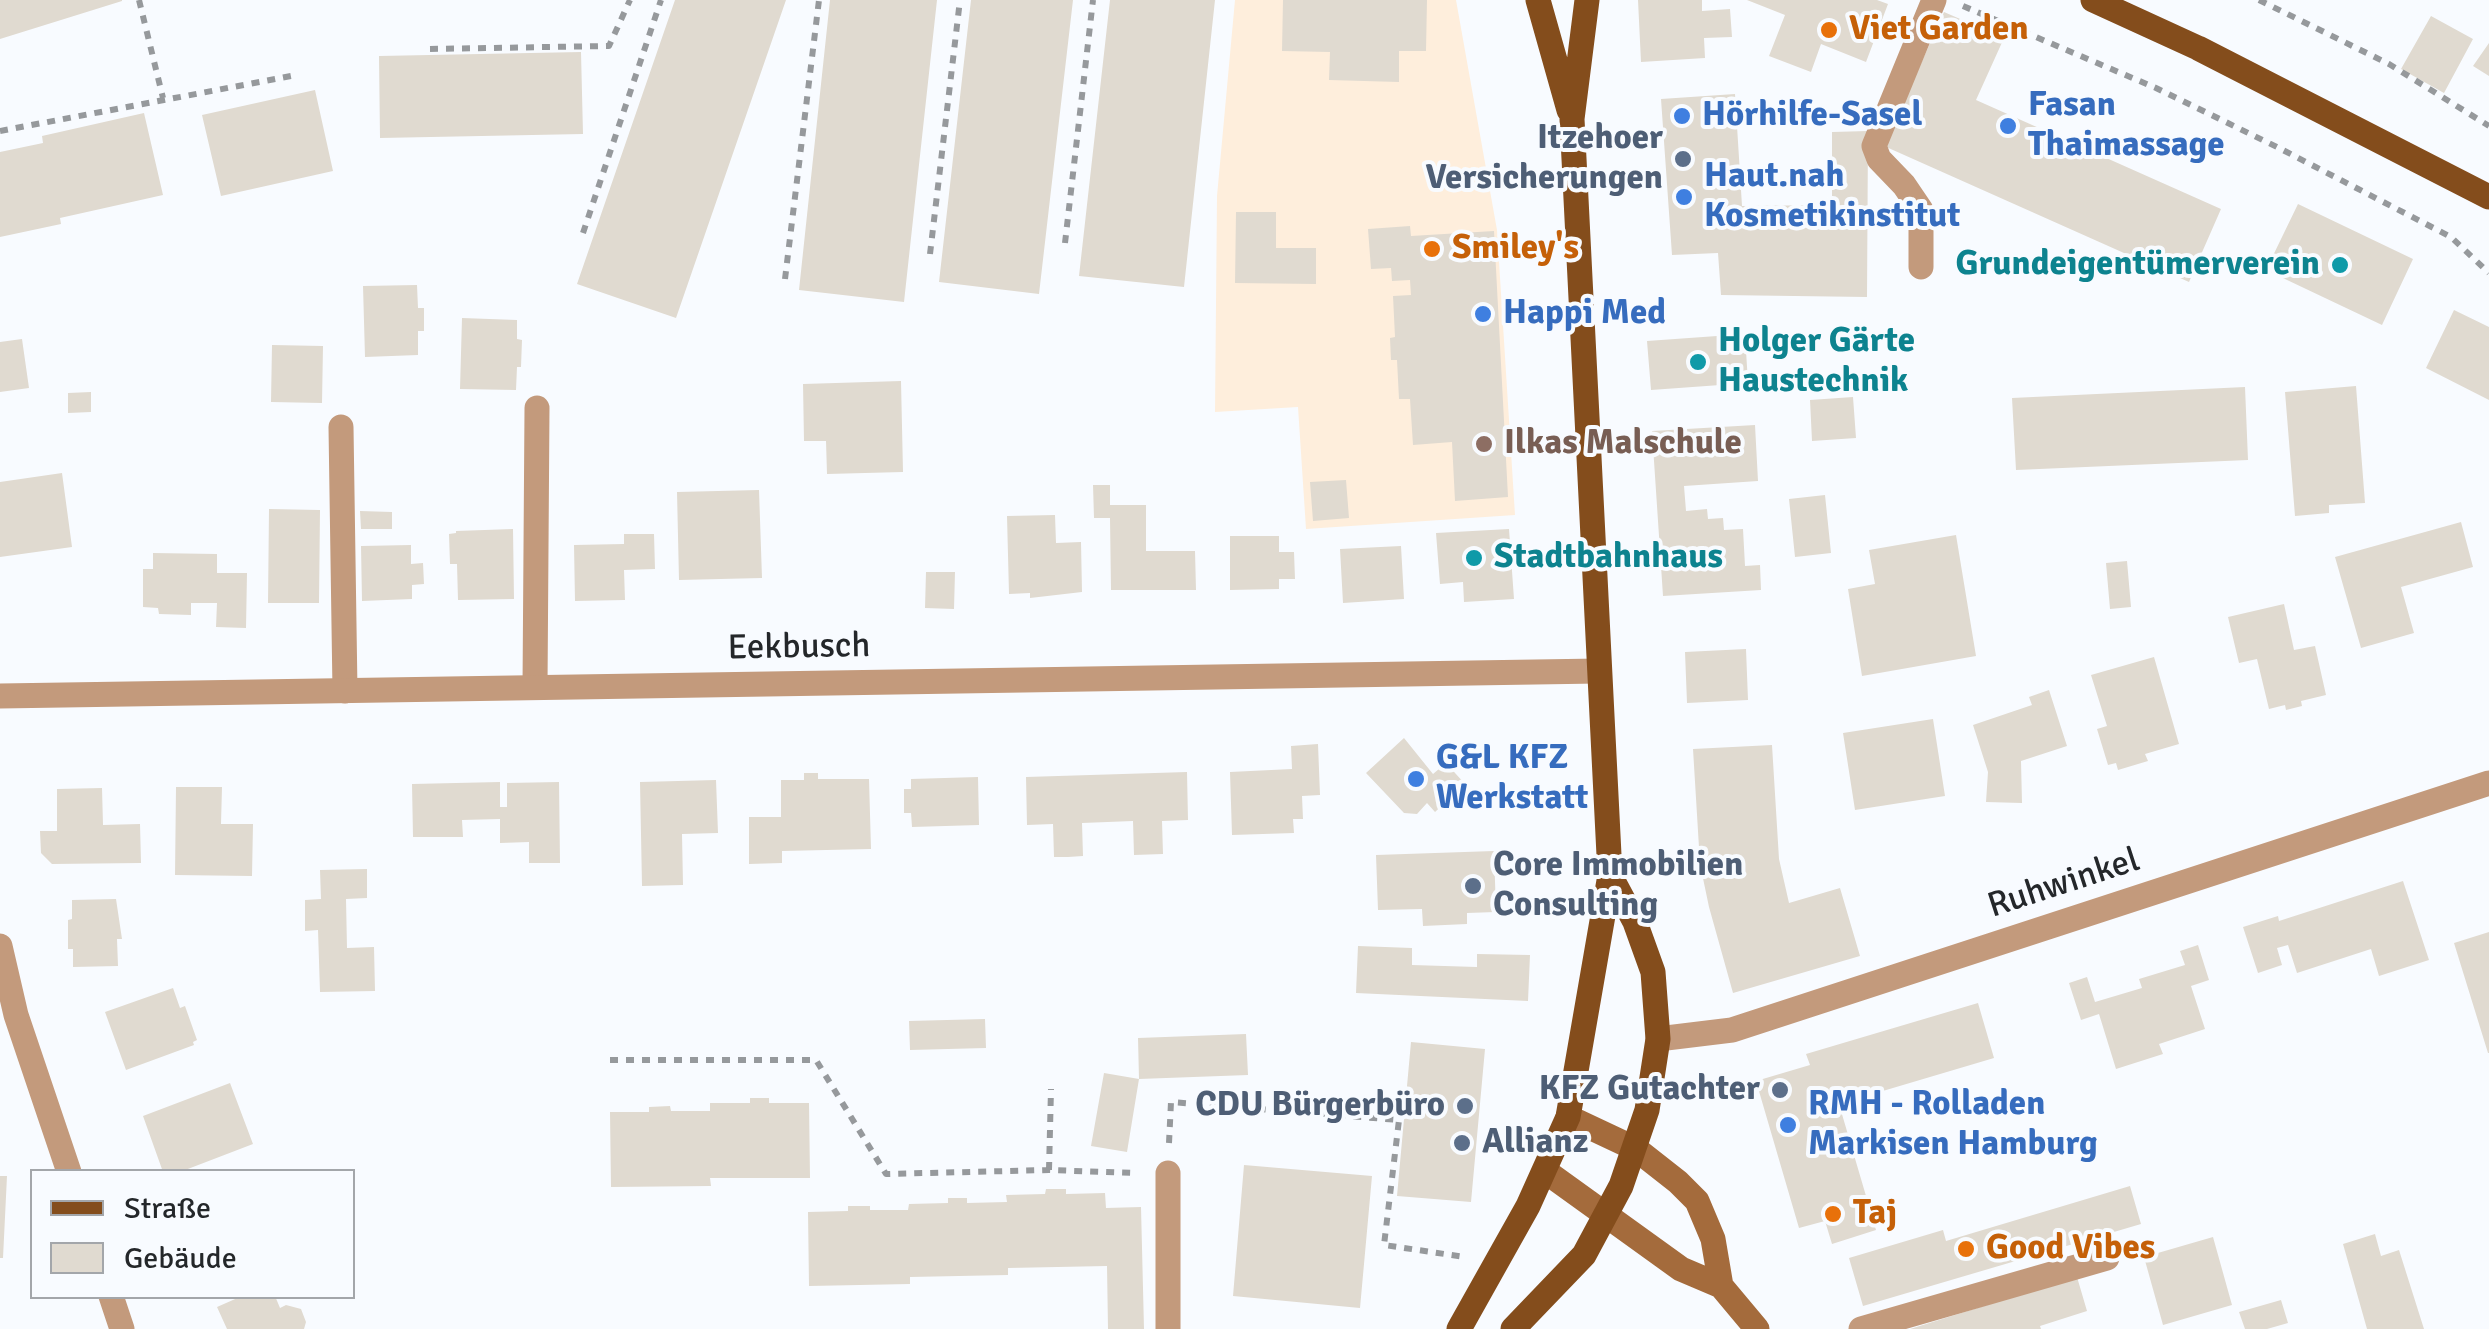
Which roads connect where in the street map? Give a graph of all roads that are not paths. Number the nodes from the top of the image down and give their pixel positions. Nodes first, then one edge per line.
1 (1538, 0) edge
2 (1587, 0) edge
3 (1934, 0) edge
4 (2093, 0) edge
5 (1572, 120) junction
6 (2489, 197) edge
7 (1920, 267) dead end
8 (537, 408) dead end
9 (341, 427) dead end
10 (1599, 670) junction
11 (535, 688) junction
12 (345, 691) junction
13 (0, 696) edge
14 (2489, 783) edge
15 (1610, 875) junction
16 (0, 946) edge
17 (1658, 1038) junction
18 (1568, 1117) junction
19 (1636, 1149) junction
20 (68, 1169) edge
21 (1545, 1171) junction
22 (1168, 1174) road end
23 (1607, 1213) junction
24 (2108, 1258) dead end
25 (1721, 1286) junction
26 (112, 1299) edge
27 (122, 1329) edge
28 (1168, 1329) edge
29 (1459, 1329) edge
30 (1513, 1329) edge
31 (1758, 1329) edge
32 (1861, 1329) edge

1 - 5 main road
2 - 5 main road
3 - 7 street
4 - 6 main road
5 - 10 main road
8 - 11 street
9 - 12 street
10 - 11 street, Eekbusch
10 - 15 main road
11 - 12 street, Eekbusch
12 - 13 street, Eekbusch
14 - 17 street, Ruhwinkel
15 - 17 main road
15 - 18 main road
16 - 20 street
17 - 19 main road
18 - 19 street
18 - 21 main road
19 - 23 main road
19 - 25 street
21 - 23 street
21 - 29 main road
22 - 28 street
23 - 25 street
23 - 30 main road
24 - 32 street
25 - 31 street
26 - 27 street

